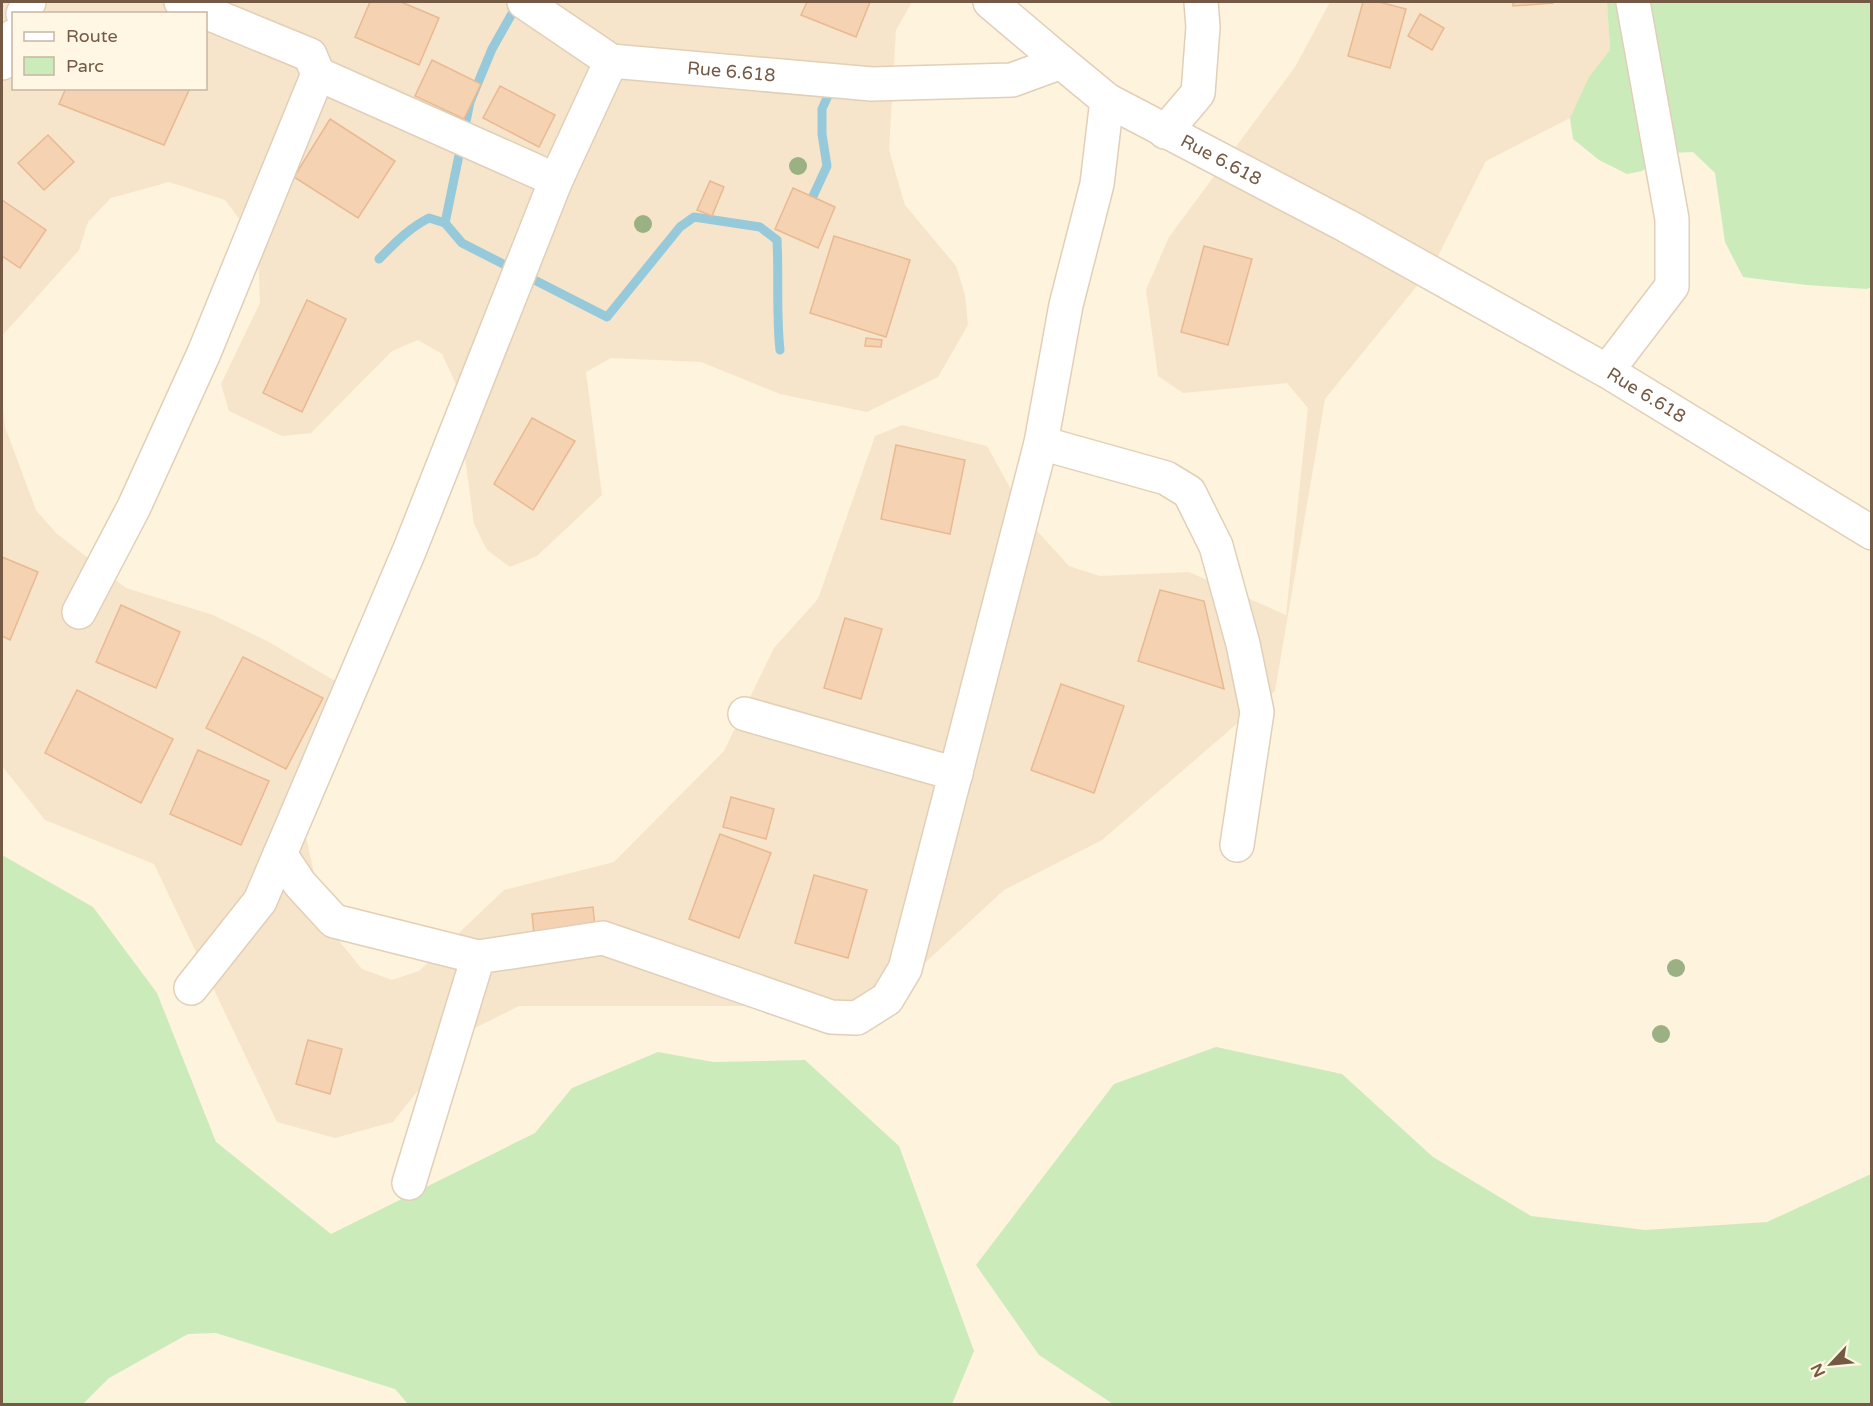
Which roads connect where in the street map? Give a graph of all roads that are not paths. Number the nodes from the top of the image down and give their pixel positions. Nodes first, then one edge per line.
1 (181, 2) edge
2 (524, 2) edge
3 (990, 2) edge
4 (1201, 2) edge
5 (1633, 2) edge
6 (205, 12) edge
7 (207, 13) edge
8 (12, 40) edge
9 (611, 62) junction
10 (1061, 62) junction
11 (2, 63) edge
12 (318, 74) junction
13 (1107, 100) junction
14 (1165, 132) junction
15 (556, 180) junction
16 (1607, 370) junction
17 (1041, 443) junction
18 (1872, 533) edge
19 (79, 612) dead end
20 (745, 714) dead end
21 (956, 774) junction
22 (1237, 845) dead end
23 (280, 854) junction
24 (478, 957) junction
25 (191, 988) dead end
26 (410, 1183) dead end

1 - 6 street
2 - 9 street, Rue 6.618
3 - 10 street
4 - 14 street
5 - 16 street
7 - 12 street
8 - 11 street
9 - 10 street, Rue 6.618
9 - 15 street
10 - 13 street, Rue 6.618
12 - 15 street
12 - 19 street
13 - 14 street, Rue 6.618
13 - 17 street
14 - 16 street, Rue 6.618
15 - 23 street
16 - 18 street, Rue 6.618
17 - 21 street
17 - 22 street
20 - 21 street
21 - 24 street
23 - 24 street
23 - 25 street
24 - 26 street

